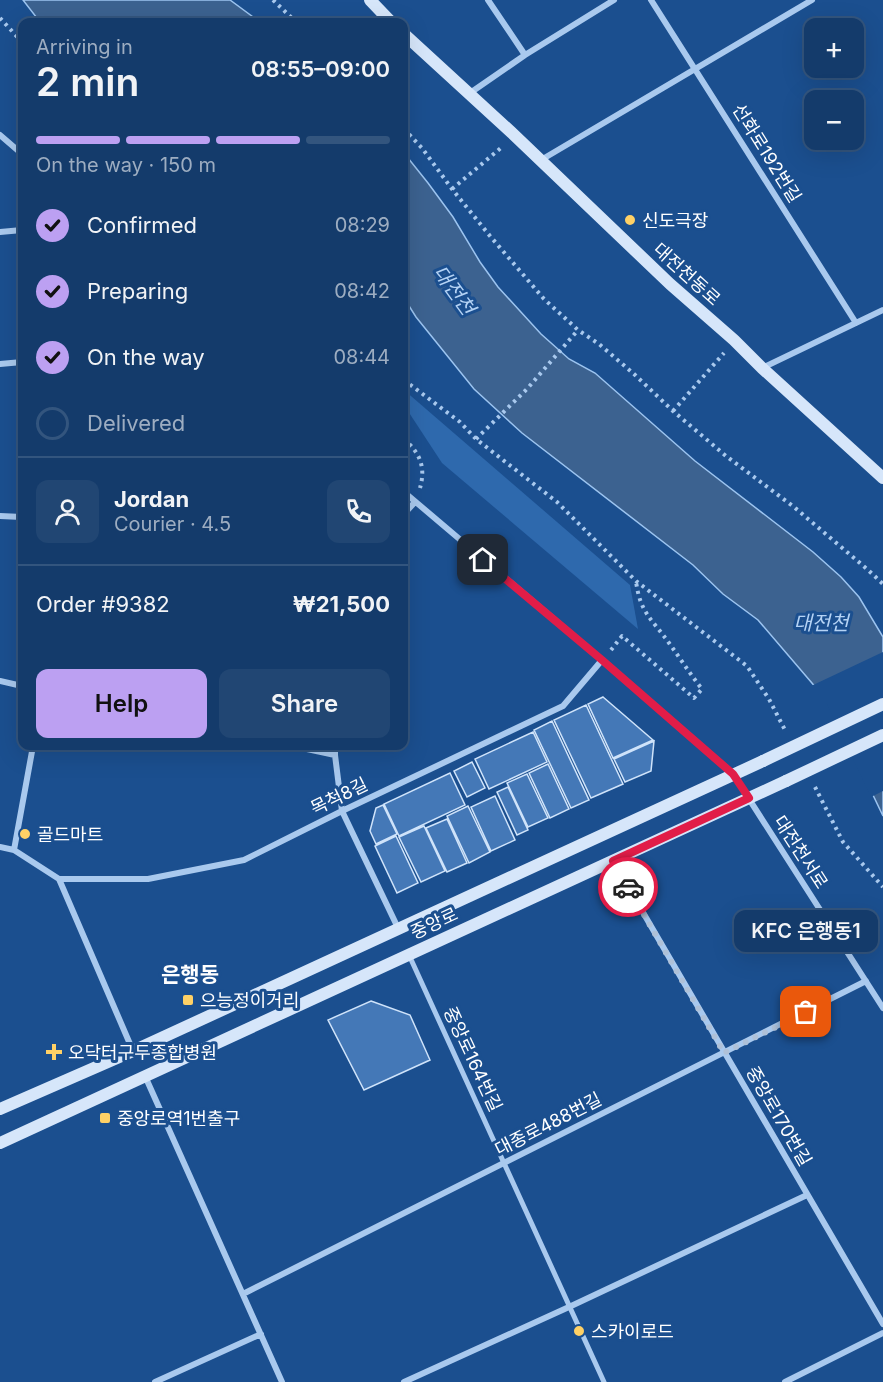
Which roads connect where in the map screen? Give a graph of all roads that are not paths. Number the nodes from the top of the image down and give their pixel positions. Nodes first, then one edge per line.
1 (370, 0) edge
2 (488, 0) edge
3 (614, 0) edge
4 (651, 0) edge
5 (812, 0) edge
6 (387, 18) edge
7 (408, 38) edge
8 (525, 55) junction
9 (695, 69) junction
10 (469, 94) junction
11 (0, 135) edge
12 (18, 151) edge
13 (540, 161) junction
14 (18, 230) edge
15 (0, 232) edge
16 (883, 310) edge
17 (856, 323) junction
18 (18, 362) edge
19 (0, 364) edge
20 (762, 368) junction
21 (883, 478) edge
22 (408, 496) edge
23 (415, 502) junction
24 (408, 510) edge
25 (0, 516) edge
26 (18, 517) edge
27 (602, 660) junction
28 (0, 681) edge
29 (18, 685) edge
30 (883, 704) edge
31 (883, 735) edge
32 (32, 750) edge
33 (312, 750) edge
34 (335, 750) edge
35 (335, 755) junction
36 (733, 774) junction
37 (749, 798) junction
38 (342, 811) junction
39 (0, 848) edge
40 (14, 850) junction
41 (613, 861) junction
42 (58, 879) junction
43 (398, 928) junction
44 (409, 955) junction
45 (866, 981) junction
46 (883, 1008) edge
47 (134, 1051) junction
48 (724, 1053) junction
49 (145, 1076) junction
50 (0, 1109) edge
51 (0, 1143) edge
52 (504, 1163) junction
53 (807, 1195) junction
54 (243, 1294) junction
55 (570, 1307) junction
56 (883, 1324) edge
57 (261, 1334) junction
58 (883, 1334) edge
59 (787, 1381) edge
60 (155, 1382) edge
61 (282, 1382) edge
62 (404, 1382) edge
63 (604, 1382) edge

1 - 6 main road
2 - 8 street
3 - 8 street
4 - 9 street, 선화로192번길
5 - 9 street
7 - 10 main road, 대전천동로
8 - 10 street
9 - 13 street
9 - 17 street, 선화로192번길
10 - 13 main road, 대전천동로
11 - 12 street
13 - 20 main road, 대전천동로
14 - 15 street
16 - 17 street
17 - 20 street
18 - 19 street
20 - 21 main road, 대전천동로
22 - 23 street, 대전천서로
23 - 24 street
23 - 27 street, 대전천서로
25 - 26 street
27 - 36 street, 대전천서로
27 - 38 street, 목척8길
28 - 29 street
30 - 36 main road, 중앙로, bridge
31 - 37 main road, 중앙로, bridge
32 - 40 street
33 - 35 street
34 - 35 street
35 - 38 street
36 - 37 street, 대전천서로
36 - 43 main road, 중앙로
37 - 41 main road, 중앙로
37 - 45 street, 대전천서로
38 - 42 street, 목척8길
38 - 43 street
39 - 40 street
40 - 42 street
41 - 44 main road, 중앙로
41 - 48 street, 중앙로170번길
42 - 47 street
43 - 47 main road, 중앙로
44 - 49 main road, 중앙로
44 - 52 street, 중앙로164번길
45 - 46 street, 대전천서로
45 - 48 street, 대종로488번길
47 - 50 main road, 중앙로
48 - 52 street, 대종로488번길
48 - 53 street, 중앙로170번길
49 - 51 main road, 중앙로
49 - 54 street
52 - 54 street, 대종로488번길
52 - 55 street, 중앙로164번길
53 - 55 street
53 - 56 street, 중앙로170번길
54 - 57 street
55 - 62 street
55 - 63 street, 중앙로164번길
57 - 60 street
57 - 61 street
58 - 59 street

